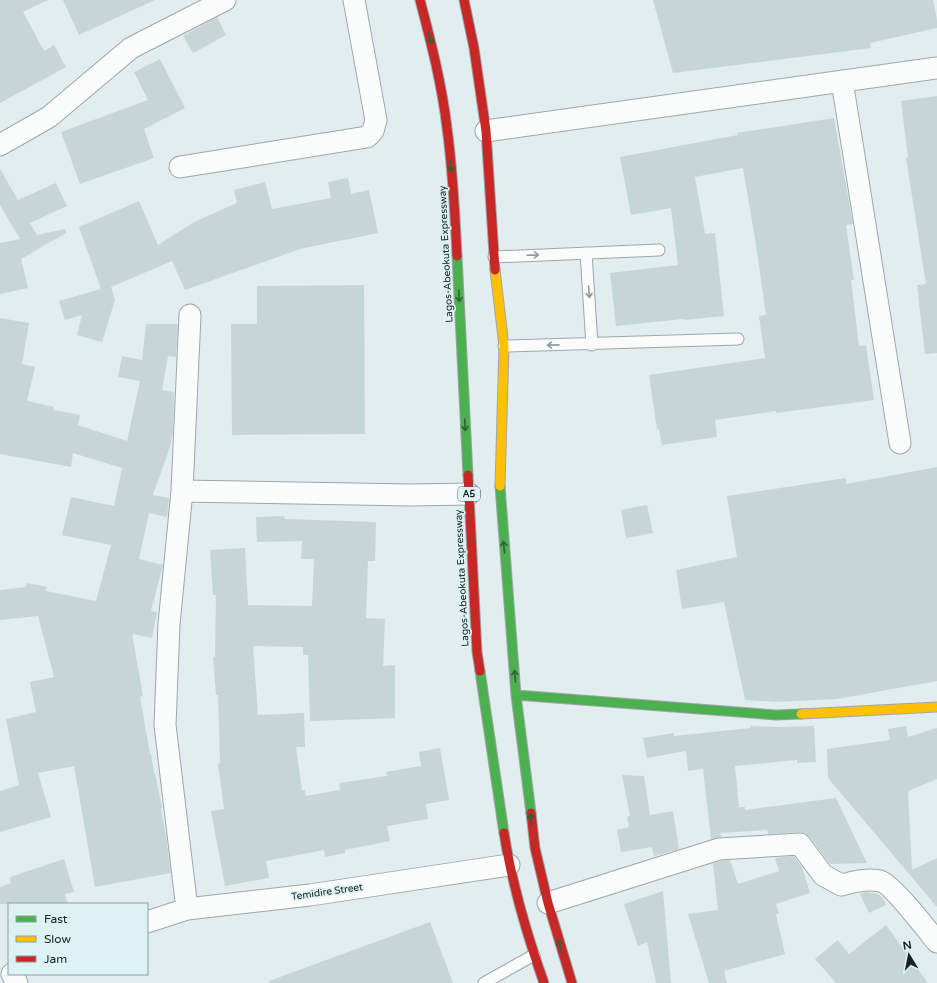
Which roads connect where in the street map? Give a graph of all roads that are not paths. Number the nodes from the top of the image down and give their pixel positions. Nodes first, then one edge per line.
1 (225, 0) edge
2 (354, 0) edge
3 (420, 0) edge
4 (464, 0) edge
5 (937, 68) edge
6 (842, 81) junction
7 (486, 131) junction
8 (0, 145) edge
9 (180, 167) dead end
10 (659, 250) dead end
11 (586, 253) junction
12 (494, 257) junction
13 (190, 315) dead end
14 (738, 339) dead end
15 (592, 345) junction
16 (504, 346) junction
17 (900, 443) dead end
18 (182, 491) junction
19 (469, 494) junction
20 (516, 695) junction
21 (937, 707) edge
22 (509, 865) junction
23 (548, 903) junction
24 (187, 909) junction
25 (148, 922) edge
26 (937, 942) edge
27 (534, 955) junction
28 (484, 983) edge
29 (544, 983) edge
30 (572, 983) edge

1 - 8 street
2 - 9 street
3 -> 19 main road, Lagos-Abeokuta Expressway / A5
4 - 7 main road
5 - 6 street
6 - 7 street
6 - 17 street
7 - 12 main road
10 - 11 lane
12 -> 11 lane
11 -> 15 lane
12 - 16 main road
13 - 18 street
14 - 15 lane
15 -> 16 lane
20 -> 16 main road
18 - 19 street
18 - 24 street
19 - 22 main road, Lagos-Abeokuta Expressway / A5
20 - 21 main road
23 -> 20 main road
22 - 24 street, Temidire Street
22 - 27 main road, Lagos-Abeokuta Expressway / A5
23 - 26 street
30 -> 23 main road
24 - 25 street, Temidire Street
27 - 28 lane
27 - 29 main road, Lagos-Abeokuta Expressway / A5

